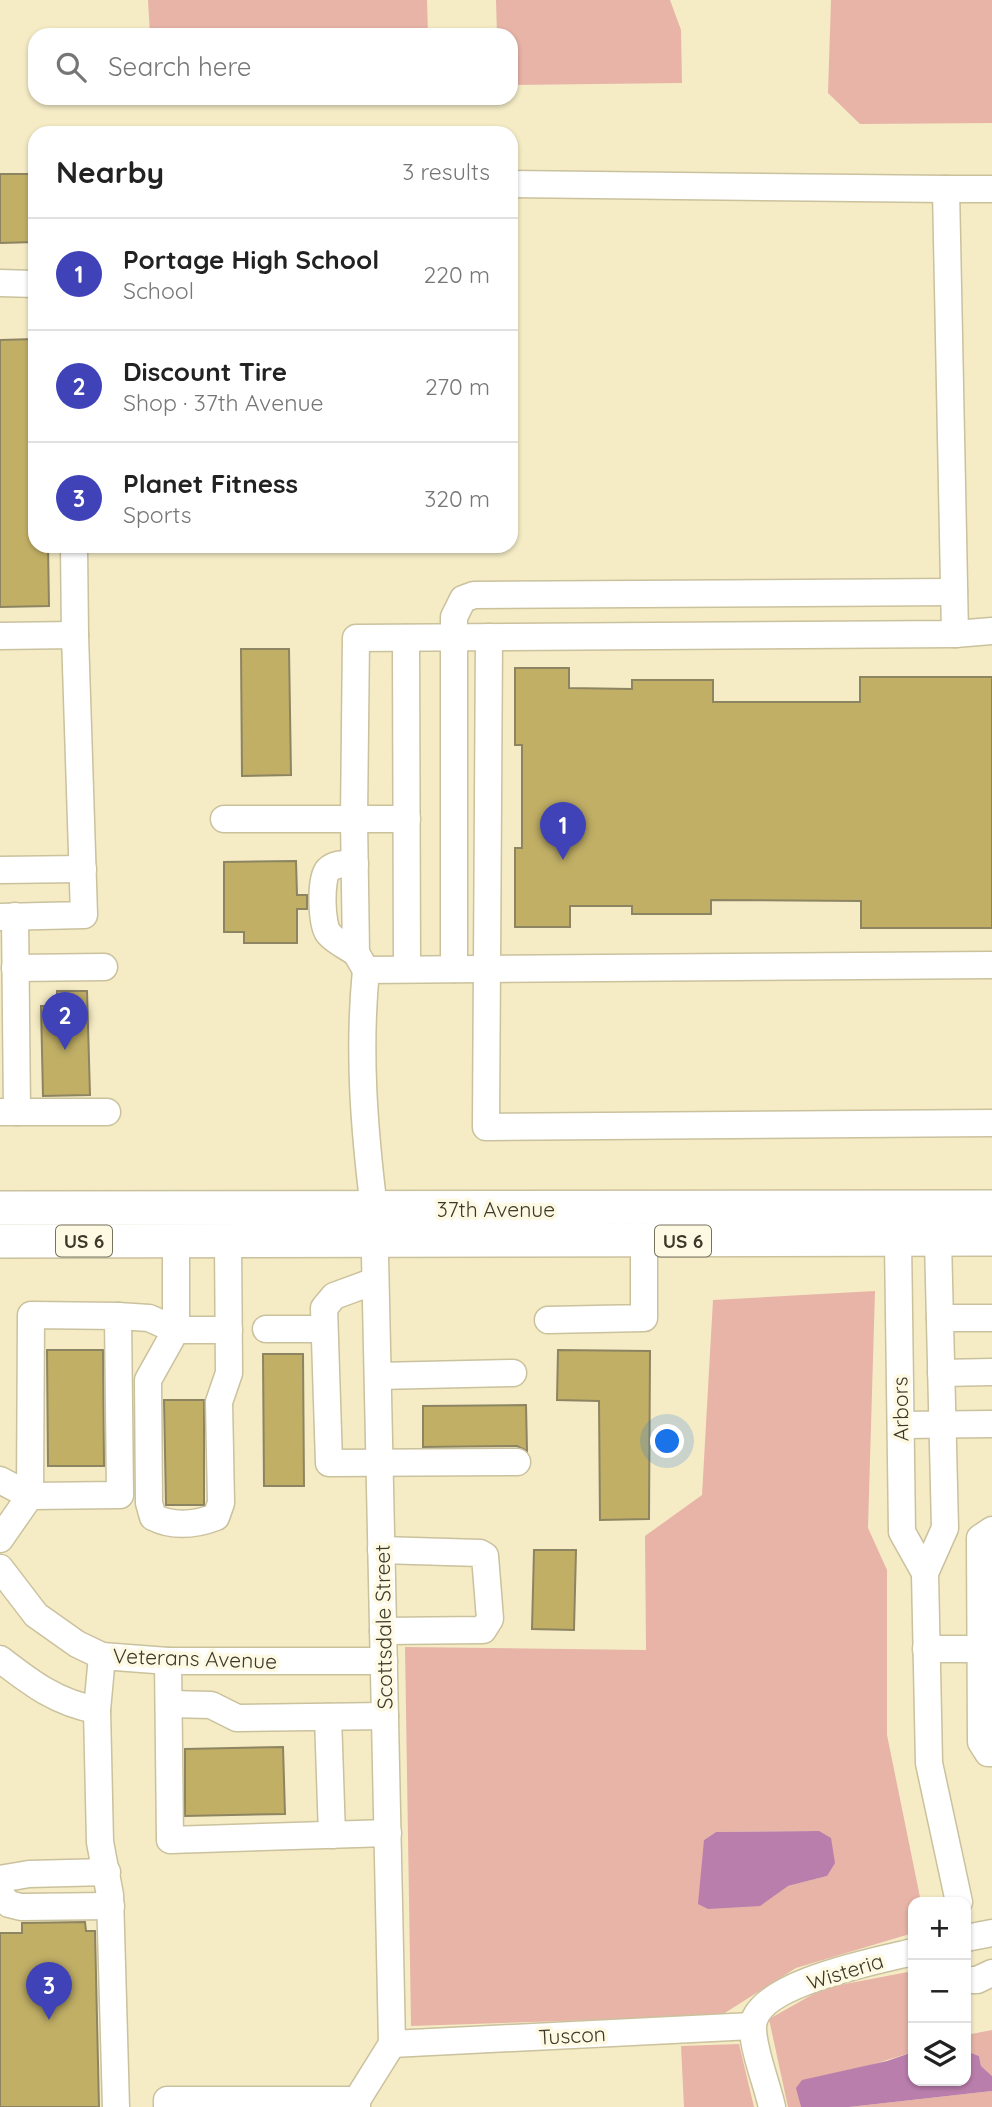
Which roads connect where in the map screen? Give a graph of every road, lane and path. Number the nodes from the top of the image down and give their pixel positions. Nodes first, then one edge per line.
1 (518, 184) edge
2 (992, 189) edge
3 (946, 190) junction
4 (0, 283) edge
5 (28, 284) edge
6 (74, 553) edge
7 (954, 592) junction
8 (992, 631) edge
9 (955, 634) junction
10 (75, 635) junction
11 (0, 636) edge
12 (489, 637) junction
13 (406, 638) junction
14 (454, 638) junction
15 (224, 818) dead end
16 (354, 819) junction
17 (407, 819) junction
18 (83, 869) junction
19 (0, 870) edge
20 (7, 916) edge
21 (361, 961) junction
22 (992, 965) edge
23 (104, 967) dead end
24 (15, 968) junction
25 (407, 969) junction
26 (454, 969) junction
27 (486, 969) junction
28 (9, 1112) edge
29 (107, 1112) dead end
30 (992, 1123) edge
31 (992, 1207) edge
32 (0, 1208) edge
33 (374, 1209) junction
34 (176, 1240) junction
35 (228, 1240) junction
36 (898, 1240) junction
37 (938, 1240) junction
38 (992, 1240) edge
39 (0, 1241) edge
40 (644, 1241) junction
41 (375, 1242) junction
42 (375, 1281) junction
43 (118, 1316) junction
44 (940, 1318) junction
45 (992, 1318) edge
46 (548, 1320) dead end
47 (266, 1329) dead end
48 (324, 1329) junction
49 (176, 1330) junction
50 (229, 1330) junction
51 (992, 1372) edge
52 (513, 1373) dead end
53 (941, 1373) junction
54 (378, 1376) junction
55 (942, 1424) junction
56 (992, 1424) edge
57 (901, 1425) junction
58 (379, 1462) junction
59 (517, 1462) dead end
60 (0, 1480) edge
61 (30, 1496) junction
62 (992, 1530) edge
63 (0, 1539) edge
64 (381, 1550) junction
65 (0, 1569) edge
66 (925, 1573) junction
67 (383, 1631) junction
68 (926, 1649) junction
69 (986, 1649) edge
70 (102, 1656) junction
71 (0, 1659) edge
72 (168, 1661) junction
73 (384, 1661) junction
74 (169, 1704) junction
75 (97, 1710) junction
76 (385, 1716) junction
77 (328, 1717) junction
78 (992, 1753) edge
79 (388, 1833) junction
80 (332, 1835) junction
81 (107, 1872) junction
82 (0, 1879) edge
83 (0, 1895) edge
84 (958, 1897) edge
85 (111, 1906) junction
86 (908, 1953) edge
87 (992, 1973) edge
88 (971, 1980) edge
89 (752, 2026) junction
90 (392, 2044) junction
91 (357, 2103) edge
92 (116, 2107) edge
93 (167, 2107) edge
94 (772, 2107) edge

1 - 3 street
2 - 3 street
3 - 7 street
4 - 5 street
6 - 10 street
7 - 9 street
7 - 14 street
8 - 9 street
9 - 12 street
10 - 11 street
10 - 18 street
12 - 14 street
12 - 27 street
13 - 14 street
13 - 16 street, Scottsdale Street
13 - 17 street
14 - 26 street
15 - 16 street
16 - 17 street
16 - 21 street, Scottsdale Street
17 - 25 street
18 - 19 street
18 - 20 street
20 - 24 street
21 - 25 street
21 - 33 street, Scottsdale Street
22 - 27 street
23 - 24 street
24 - 28 street
25 - 26 street
26 - 27 street
27 - 30 street
28 - 29 street
31 - 33 main road, 37th Avenue / US 6
32 - 33 main road, 37th Avenue / US 6
33 - 41 street, Scottsdale Street
34 - 35 main road, 37th Avenue / US 6
34 - 39 main road, 37th Avenue / US 6
34 - 49 street
35 - 41 main road, 37th Avenue / US 6
35 - 50 street
36 - 37 main road, 37th Avenue / US 6
36 - 40 main road, 37th Avenue / US 6
36 - 57 street, Arbors
37 - 38 main road, 37th Avenue / US 6
37 - 44 street, Arbors
40 - 41 main road, 37th Avenue / US 6
40 - 46 street
41 - 42 street, Scottsdale Street
42 - 48 street
42 - 54 street, Scottsdale Street
43 - 49 street
43 - 61 street
43 - 61 street
44 - 45 street
44 - 53 street, Arbors
47 - 48 street
48 - 58 street
49 - 50 street
49 - 50 street
51 - 53 street
52 - 54 street
53 - 55 street, Arbors
54 - 58 street, Scottsdale Street
55 - 56 street
55 - 57 street
55 - 66 street, Arbors
57 - 66 street, Arbors
58 - 59 street
58 - 64 street, Scottsdale Street
60 - 61 street
61 - 63 street
62 - 69 street
64 - 67 street, Scottsdale Street
64 - 67 street
65 - 70 street, Veterans Avenue
66 - 68 street, Arbors
67 - 73 street, Scottsdale Street
68 - 69 street
68 - 84 street, Arbors
69 - 78 street
70 - 72 street, Veterans Avenue
70 - 75 street
71 - 75 street
72 - 73 street, Veterans Avenue
72 - 74 street
73 - 76 street, Scottsdale Street
74 - 77 street
74 - 80 street
75 - 81 street
76 - 77 street
76 - 79 street, Scottsdale Street
77 - 80 street
79 - 80 street
79 - 90 street, Scottsdale Street
81 - 82 street
81 - 85 street
83 - 85 street
85 - 92 street
86 - 89 street, Wisteria
87 - 88 street
89 - 90 street, Tuscon
89 - 94 street
90 - 91 street
91 - 93 street

